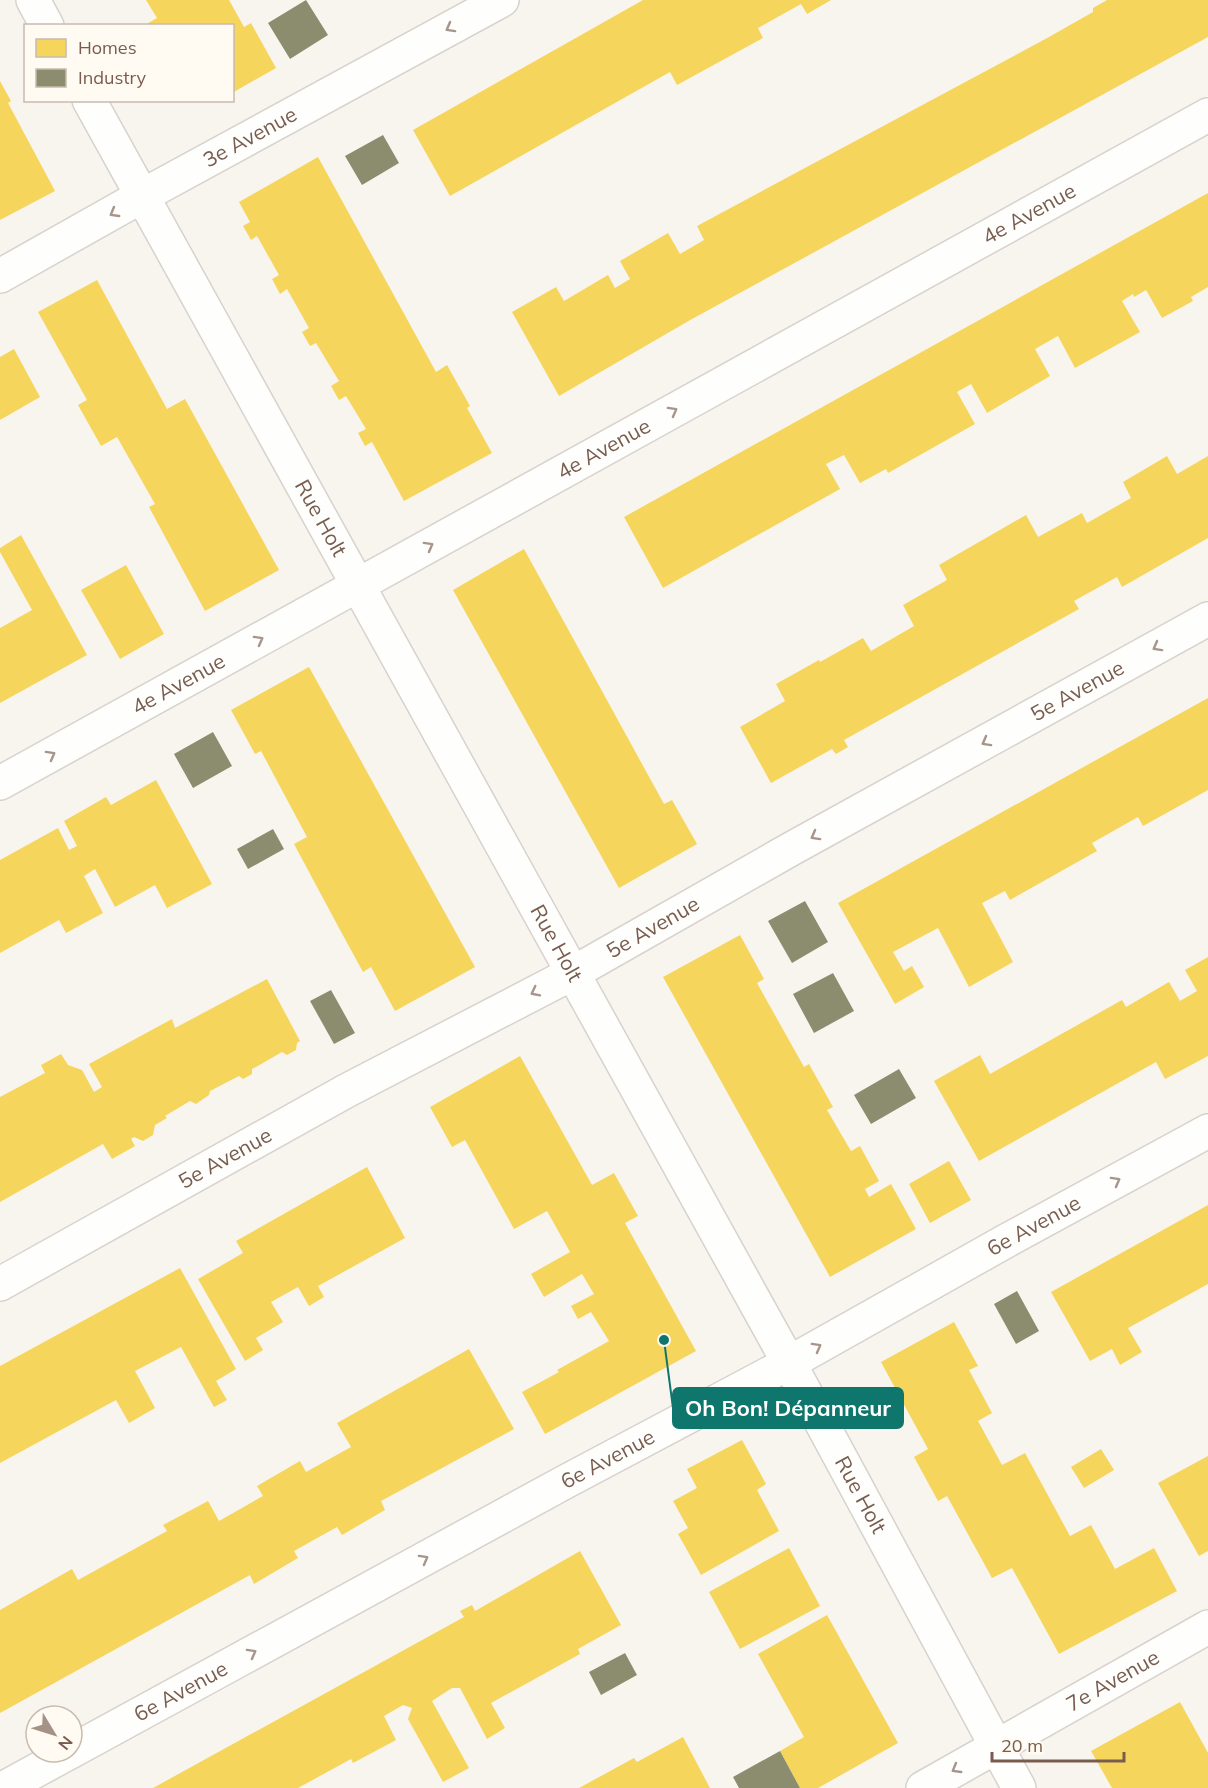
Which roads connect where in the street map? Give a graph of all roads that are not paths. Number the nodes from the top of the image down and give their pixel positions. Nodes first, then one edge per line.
1 (33, 0) edge
2 (502, 0) edge
3 (46, 24) edge
4 (90, 102) edge
5 (1208, 115) edge
6 (142, 196) junction
7 (0, 276) edge
8 (358, 586) junction
9 (1208, 619) edge
10 (0, 783) edge
11 (573, 973) junction
12 (1208, 1131) edge
13 (0, 1284) edge
14 (789, 1363) junction
15 (1208, 1627) edge
16 (84, 1744) edge
17 (996, 1745) junction
18 (47, 1764) edge
19 (4, 1788) edge
20 (923, 1788) edge
21 (1020, 1788) edge

1 - 3 street
2 -> 6 street, 3e Avenue
4 - 6 street, Rue Holt
8 -> 5 street, 4e Avenue
6 -> 7 street, 3e Avenue
6 - 8 street, Rue Holt
10 -> 8 street, 4e Avenue
8 - 11 street, Rue Holt
9 -> 11 street, 5e Avenue
11 -> 13 street, 5e Avenue
11 - 14 street, Rue Holt
14 -> 12 street, 6e Avenue
16 -> 14 street, 6e Avenue
14 - 17 street, Rue Holt
15 - 17 street, 7e Avenue
17 -> 20 street, 7e Avenue
17 - 21 street, Rue Holt
18 - 19 street, 6e Avenue

